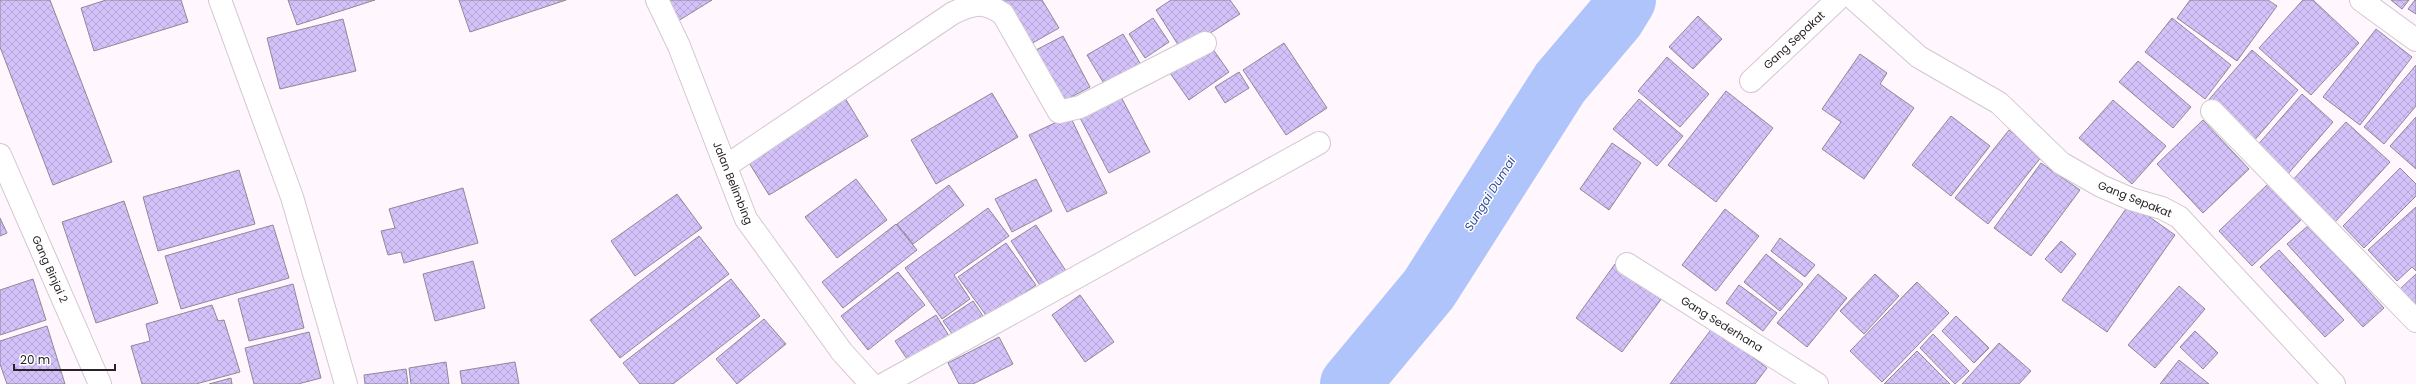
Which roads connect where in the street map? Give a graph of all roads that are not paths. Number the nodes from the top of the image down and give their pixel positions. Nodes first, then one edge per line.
1 (220, 0) edge
2 (657, 0) edge
3 (1837, 0) edge
4 (1855, 0) edge
5 (2361, 0) edge
6 (2416, 40) edge
7 (1205, 43) dead end
8 (1751, 81) dead end
9 (2212, 112) dead end
10 (1319, 143) dead end
11 (0, 155) edge
12 (726, 166) junction
13 (1627, 264) dead end
14 (2416, 321) edge
15 (100, 384) edge
16 (346, 384) edge
17 (871, 384) edge
18 (884, 384) edge
19 (1817, 384) edge
20 (2334, 384) edge

1 - 16 street
2 - 12 street, Jalan Belimbing
3 - 8 street, Gang Sepakat
4 - 20 street, Gang Sepakat
5 - 6 street
7 - 12 street
9 - 14 street
10 - 18 street
11 - 15 street, Gang Binjai 2
12 - 17 street, Jalan Belimbing
13 - 19 street, Gang Sederhana

